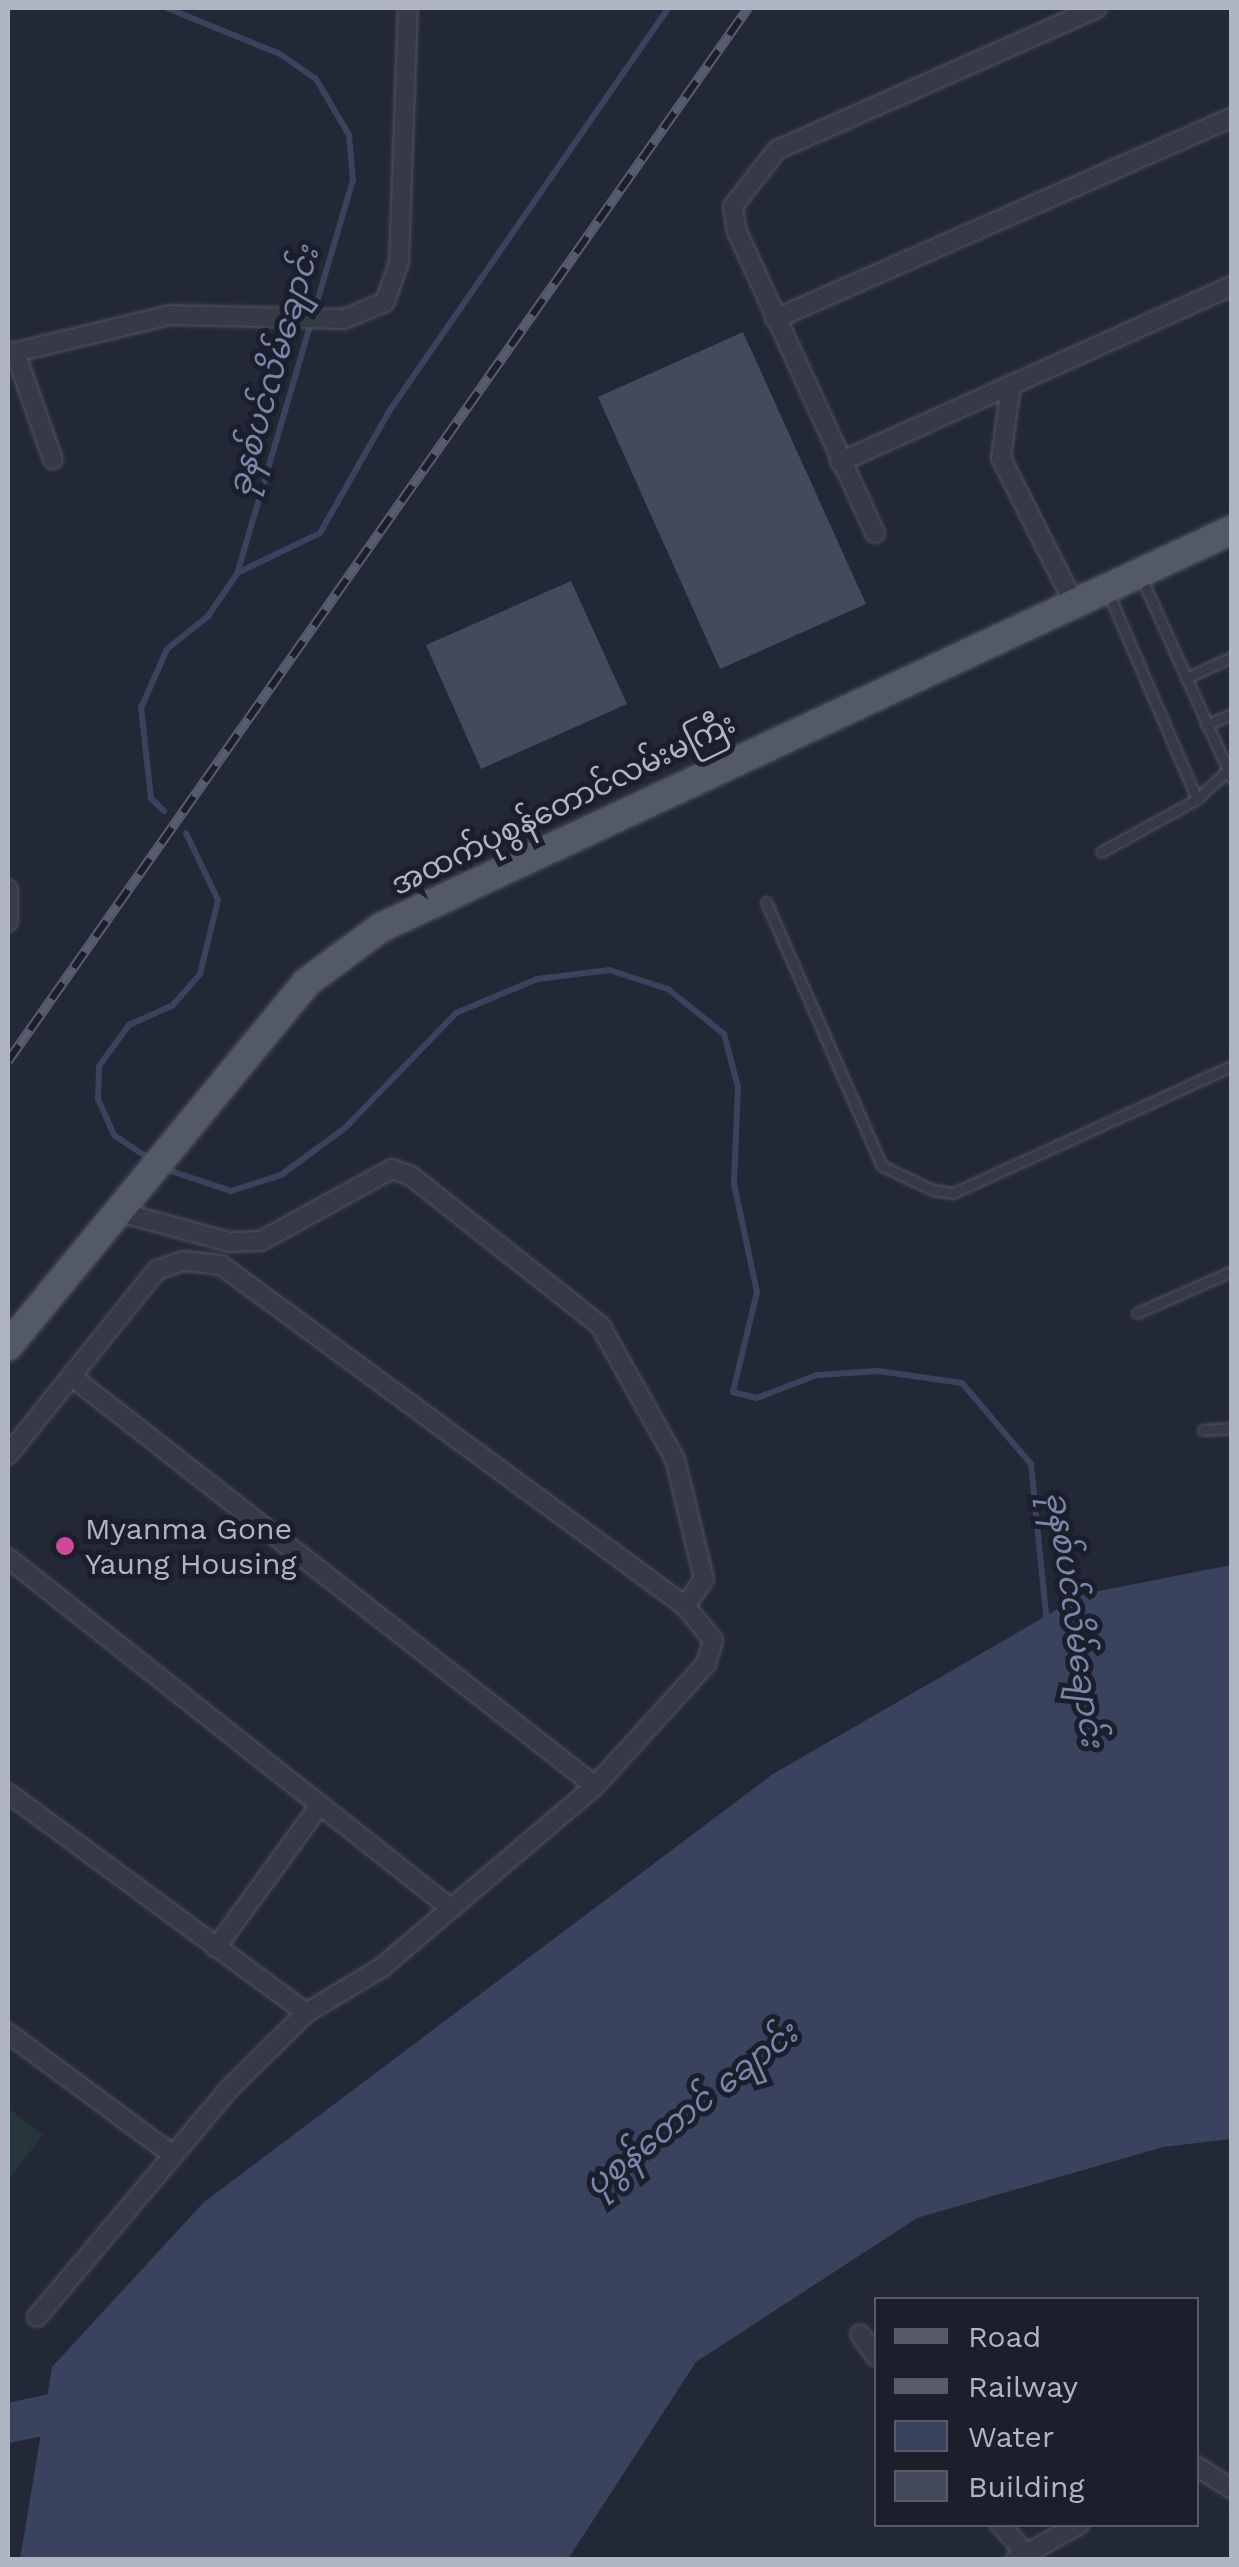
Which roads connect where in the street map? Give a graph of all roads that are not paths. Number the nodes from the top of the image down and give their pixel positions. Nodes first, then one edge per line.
1 (408, 8) edge
2 (1097, 8) edge
3 (1232, 117) edge
4 (1232, 286) edge
5 (776, 319) junction
6 (11, 353) edge
7 (1012, 385) junction
8 (53, 460) dead end
9 (840, 462) junction
10 (1232, 530) edge
11 (874, 532) dead end
12 (1139, 572) junction
13 (1106, 588) junction
14 (1073, 600) junction
15 (1232, 658) edge
16 (1186, 678) junction
17 (1232, 714) edge
18 (1206, 725) junction
19 (1230, 772) edge
20 (1197, 800) junction
21 (1101, 852) dead end
22 (8, 889) edge
23 (766, 902) dead end
24 (8, 922) edge
25 (1232, 1066) edge
26 (116, 1211) junction
27 (1232, 1271) edge
28 (1137, 1312) dead end
29 (8, 1346) edge
30 (71, 1376) junction
31 (1232, 1428) edge
32 (1202, 1430) dead end
33 (8, 1455) edge
34 (8, 1558) edge
35 (684, 1606) junction
36 (596, 1786) junction
37 (8, 1793) edge
38 (317, 1809) junction
39 (449, 1907) junction
40 (216, 1948) junction
41 (306, 2013) junction
42 (8, 2033) edge
43 (168, 2152) junction
44 (37, 2316) dead end
45 (860, 2334) dead end
46 (874, 2354) edge
47 (1199, 2468) edge
48 (1232, 2489) edge
49 (1002, 2527) edge
50 (1075, 2527) edge
51 (1020, 2557) edge

1 - 6 street
2 - 5 street
3 - 5 street
4 - 7 street
5 - 9 street
6 - 8 street
7 - 9 street
7 - 14 street
9 - 11 street
10 - 12 main road, အထက်ပုစွန်တောင်လမ်းမကြီး
12 - 13 main road, အထက်ပုစွန်တောင်လမ်းမကြီး
12 - 16 lane
13 - 14 main road, အထက်ပုစွန်တောင်လမ်းမကြီး
13 - 20 lane
14 - 26 main road, အထက်ပုစွန်တောင်လမ်းမကြီး
15 - 16 lane
16 - 18 lane
17 - 18 lane
18 - 19 lane
19 - 20 lane
20 - 21 lane
22 - 24 street
23 - 25 lane
26 - 29 main road, အထက်ပုစွန်တောင်လမ်းမကြီး
26 - 35 street
27 - 28 lane
30 - 33 street
30 - 35 street
30 - 36 street
31 - 32 lane
34 - 38 street
35 - 36 street
36 - 39 street
37 - 40 street
38 - 39 street
38 - 40 street
39 - 41 street
40 - 41 street
41 - 43 street
42 - 43 street
43 - 44 street
45 - 46 street
47 - 48 street
49 - 51 street
50 - 51 street

